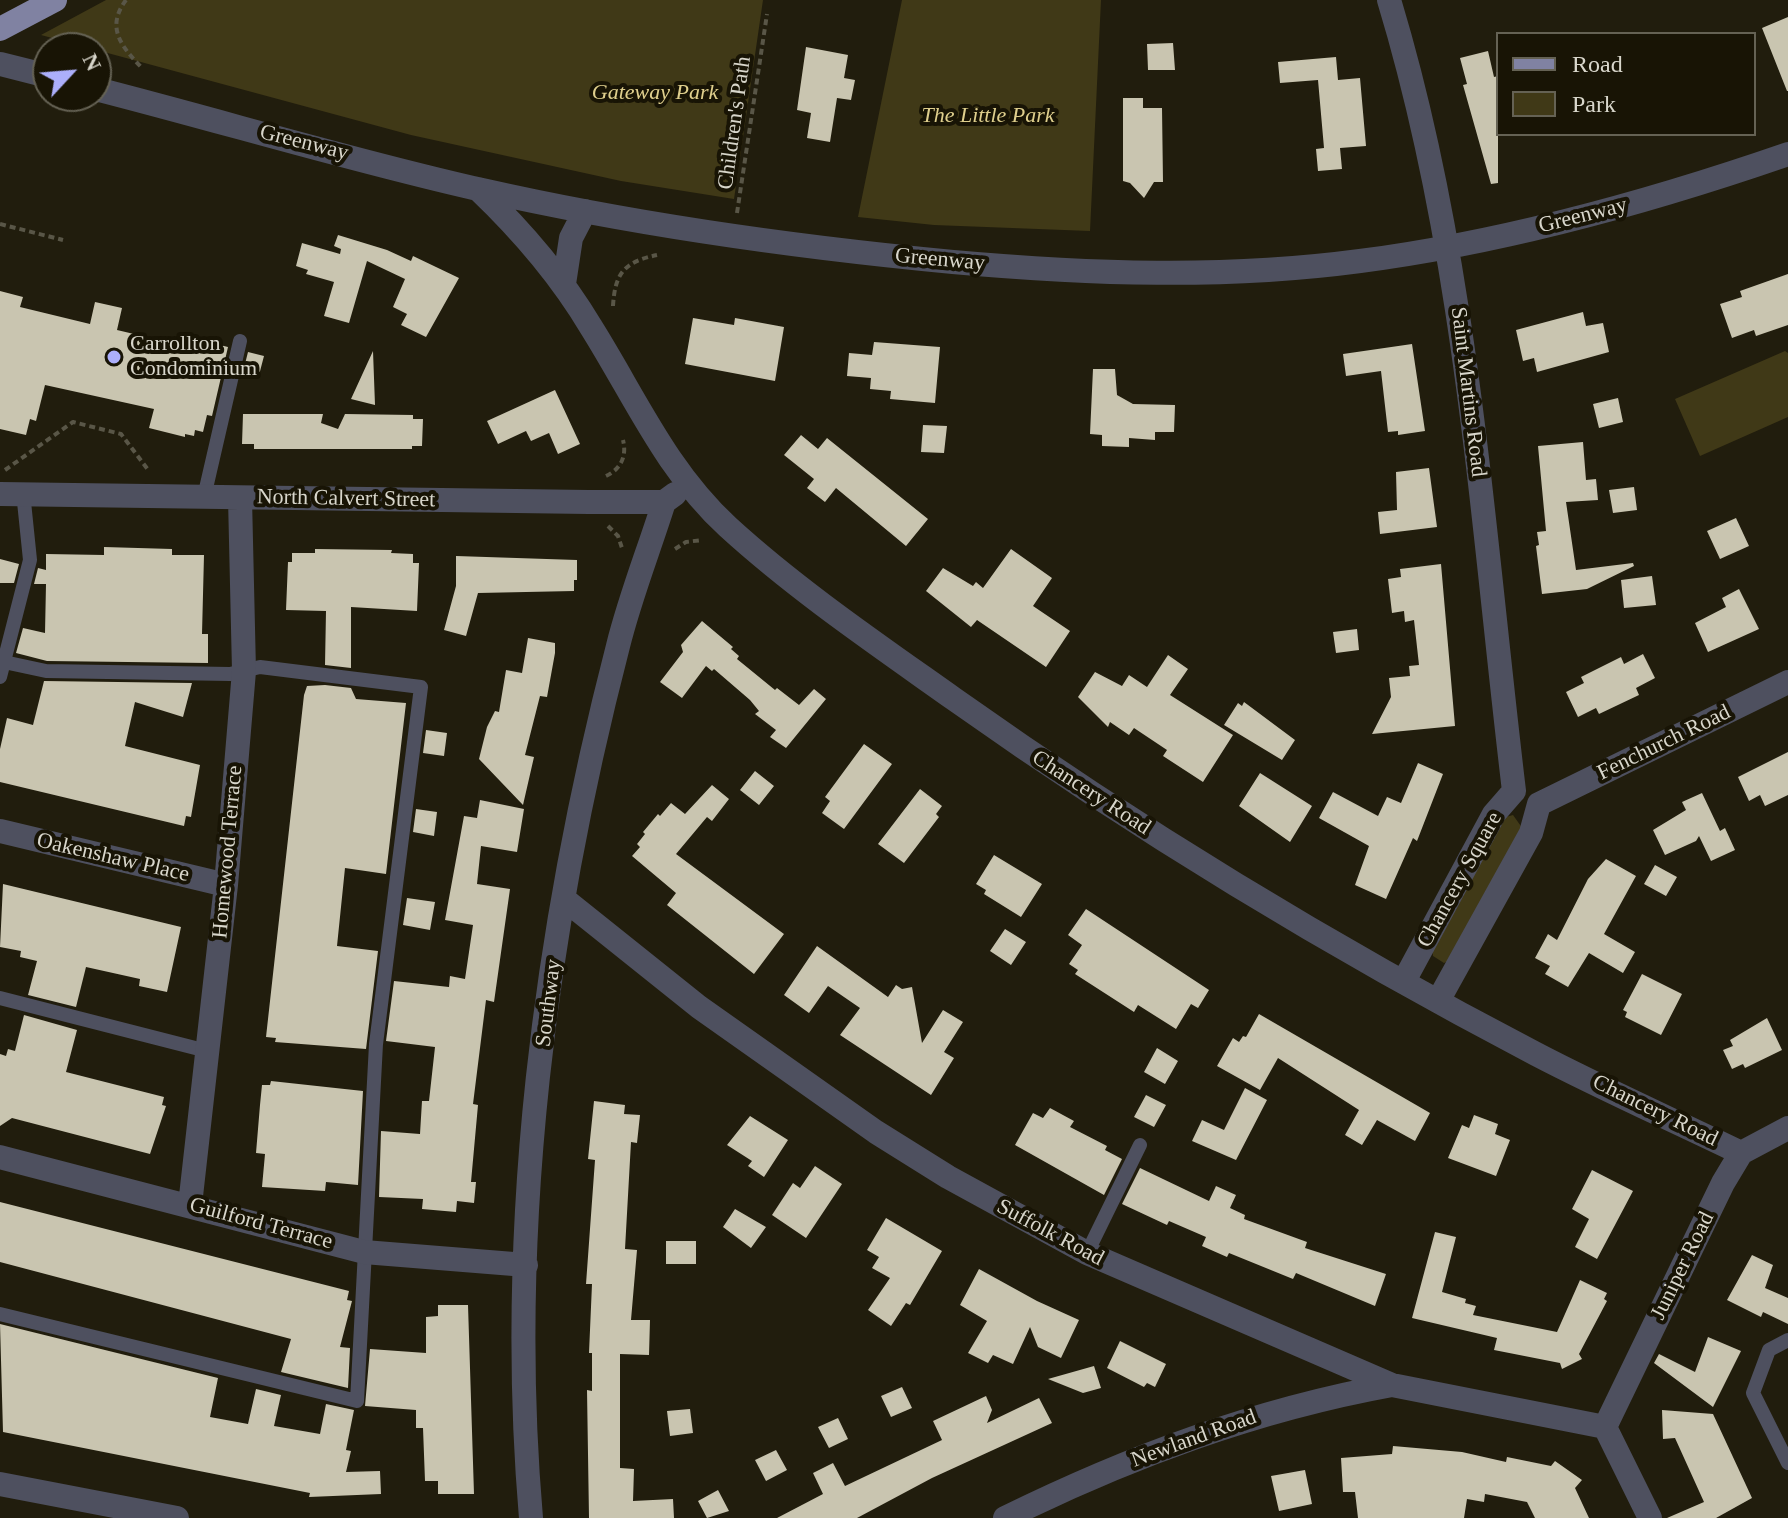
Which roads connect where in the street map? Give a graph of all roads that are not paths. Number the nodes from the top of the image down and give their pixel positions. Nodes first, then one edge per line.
1 (55, 0) edge
2 (1389, 0) edge
3 (0, 29) edge
4 (0, 64) edge
5 (32, 72) edge
6 (112, 93) edge
7 (1788, 154) edge
8 (478, 189) junction
9 (585, 211) junction
10 (1448, 248) junction
11 (564, 284) junction
12 (240, 341) dead end
13 (687, 485) junction
14 (11, 493) edge
15 (204, 497) junction
16 (240, 498) junction
17 (664, 502) junction
18 (4, 662) junction
19 (244, 671) junction
20 (0, 677) edge
21 (1788, 682) edge
22 (1514, 791) junction
23 (1539, 804) junction
24 (0, 831) edge
25 (226, 885) junction
26 (564, 899) junction
27 (1404, 981) junction
28 (0, 998) edge
29 (1438, 1001) junction
30 (207, 1051) junction
31 (1788, 1128) edge
32 (1140, 1145) dead end
33 (1741, 1153) junction
34 (0, 1157) edge
35 (190, 1205) junction
36 (364, 1252) junction
37 (1087, 1253) junction
38 (526, 1265) junction
39 (0, 1314) edge
40 (1788, 1340) edge
41 (1392, 1385) junction
42 (1605, 1427) junction
43 (1788, 1463) edge
44 (0, 1484) edge
45 (177, 1518) edge
46 (531, 1518) edge
47 (1005, 1518) edge
48 (1650, 1518) edge

1 - 3 main road
2 - 10 street, Saint Martins Road
4 - 5 street
6 - 8 street, Greenway
7 - 10 street, Greenway
8 - 9 street, Greenway
8 - 11 street, Chancery Road
9 - 10 street, Greenway
9 - 11 street
10 - 22 street, Saint Martins Road
11 - 13 street, Chancery Road
12 - 15 lane
13 - 17 street
13 - 27 street, Chancery Road
14 - 15 street, North Calvert Street
14 - 18 lane
15 - 16 street, North Calvert Street
16 - 17 street, North Calvert Street
16 - 19 street, Homewood Terrace
17 - 26 street, Southway
18 - 19 lane
18 - 20 lane
19 - 25 street, Homewood Terrace
19 - 36 lane
21 - 23 street, Fenchurch Road
22 - 23 street, Chancery Square
22 - 27 street, Chancery Square
23 - 29 street, Chancery Square
24 - 25 street, Oakenshaw Place
25 - 30 street, Homewood Terrace
26 - 37 street, Suffolk Road
26 - 38 street, Southway
27 - 29 street, Chancery Road
28 - 30 lane
29 - 33 street, Chancery Road
30 - 35 street, Homewood Terrace
31 - 33 street
32 - 37 lane
33 - 42 street, Juniper Road
34 - 35 street, Guilford Terrace
35 - 36 street, Guilford Terrace
36 - 38 street, Guilford Terrace
36 - 39 lane
37 - 41 street, Suffolk Road
38 - 46 street, Southway
40 - 43 lane
41 - 42 street, Suffolk Road
41 - 47 street, Newland Road
42 - 48 street
44 - 45 street

